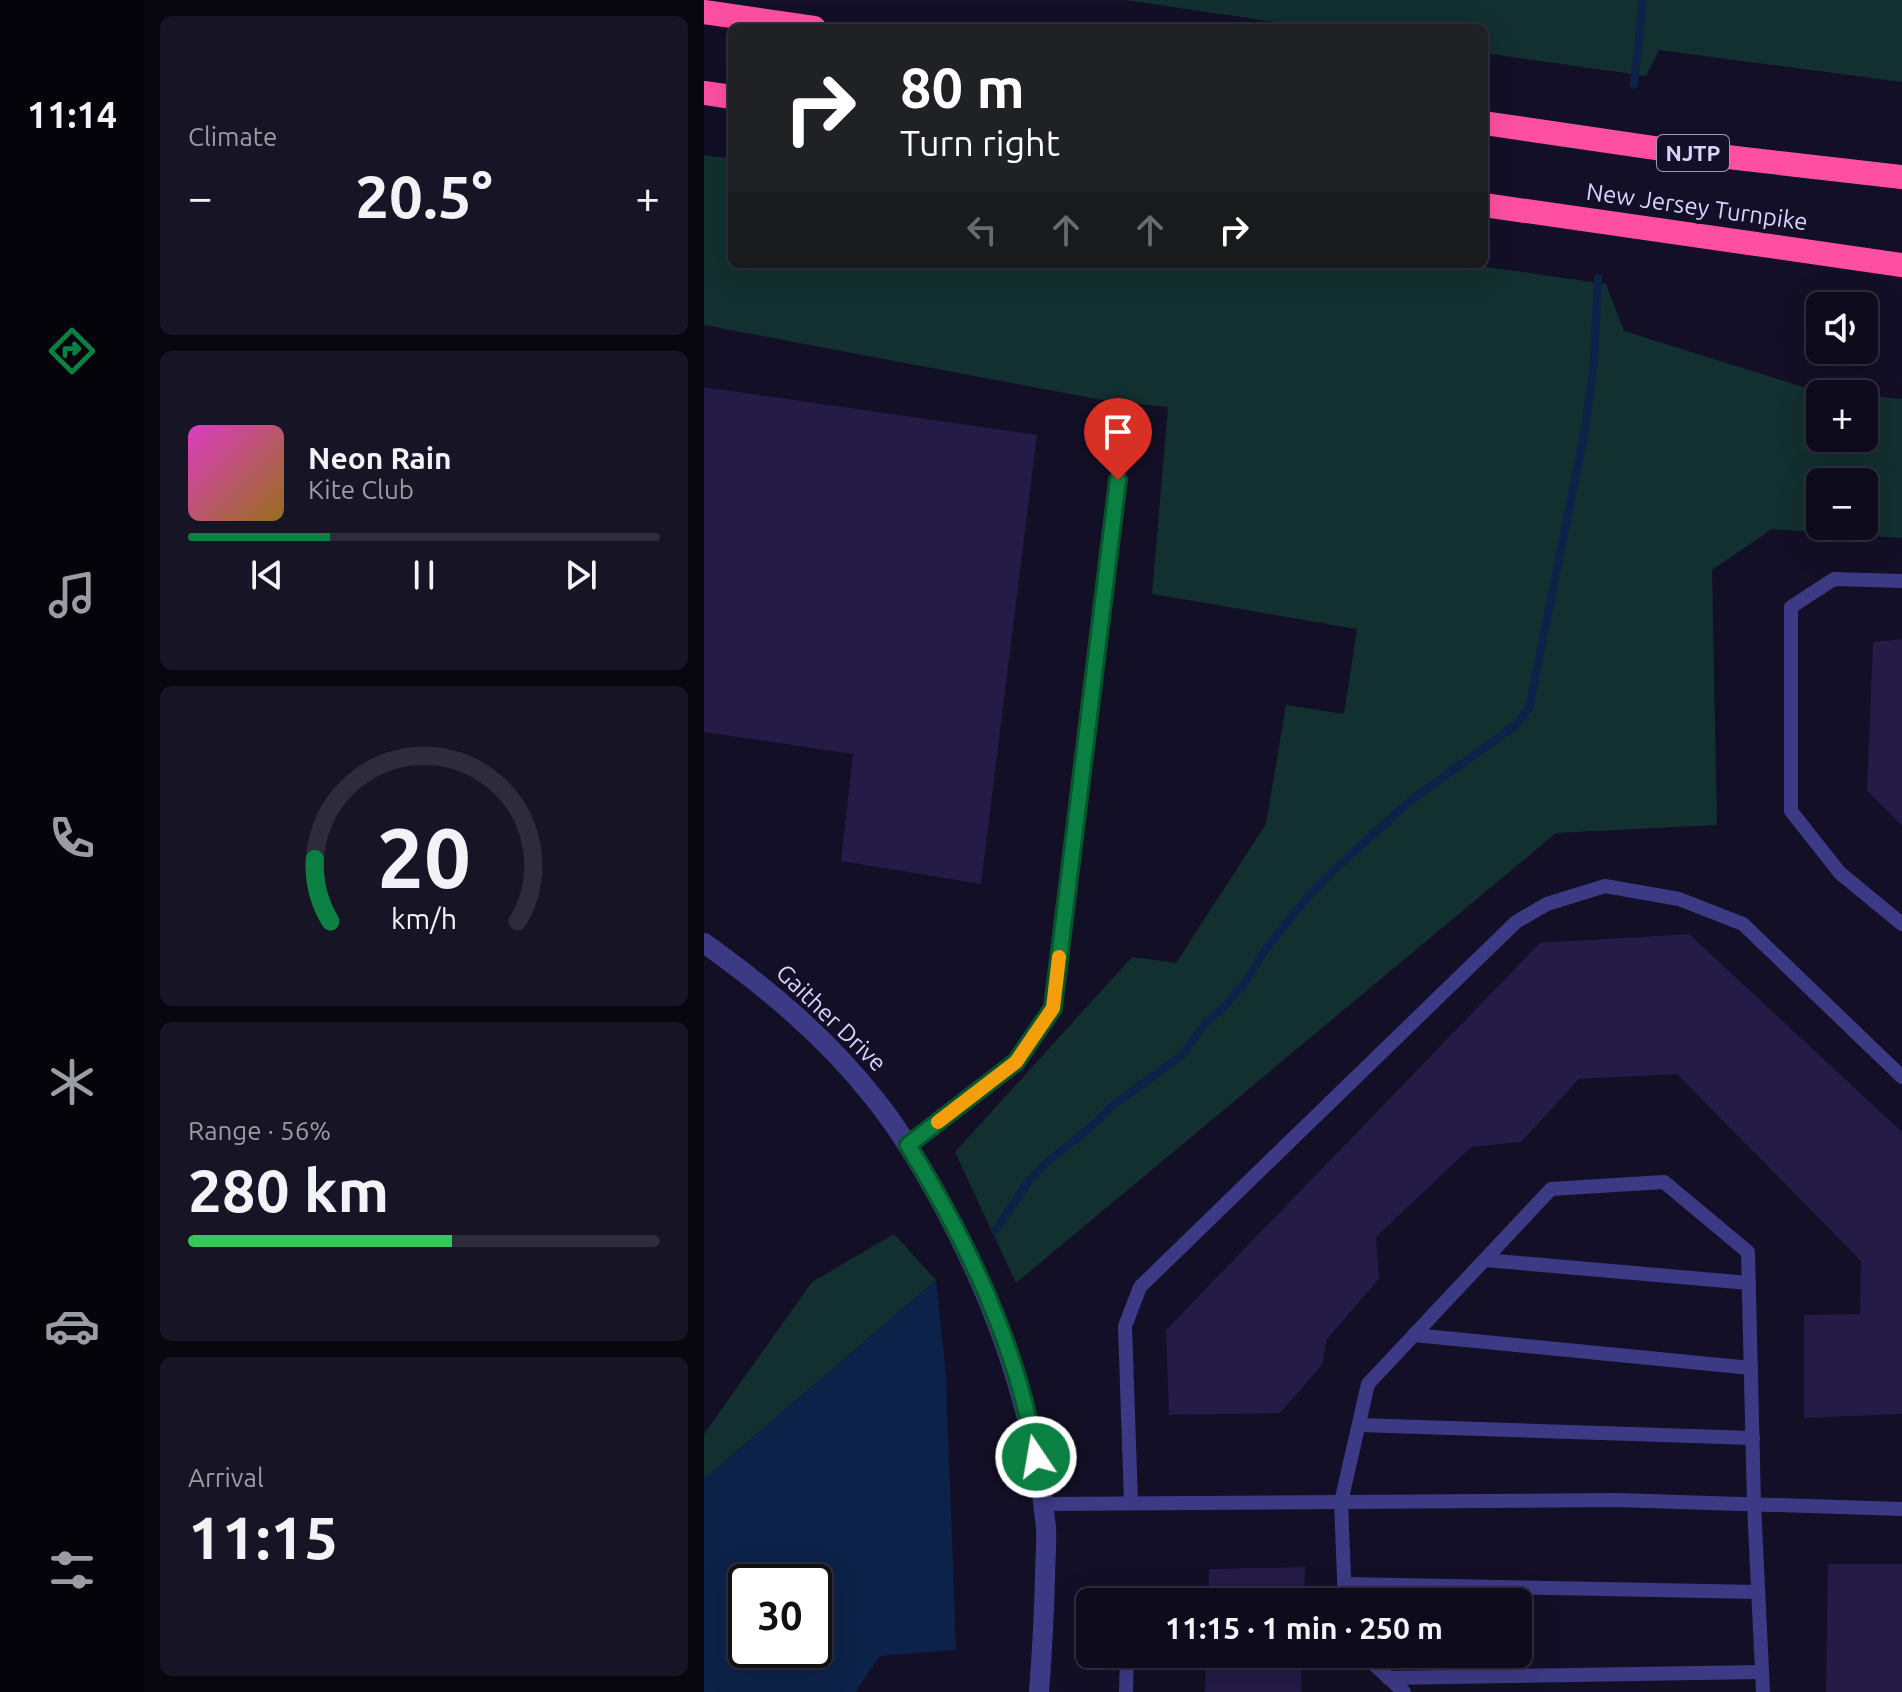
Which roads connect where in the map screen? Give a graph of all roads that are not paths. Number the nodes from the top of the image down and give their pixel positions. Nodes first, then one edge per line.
1 (704, 12) edge
2 (786, 24) edge
3 (704, 93) edge
4 (728, 96) edge
5 (1488, 124) edge
6 (1902, 177) edge
7 (1488, 206) edge
8 (1902, 265) edge
9 (1118, 480) dead end
10 (1902, 581) edge
11 (1902, 924) edge
12 (704, 943) edge
13 (1902, 1077) edge
14 (908, 1145) junction
15 (1485, 1260) junction
16 (1749, 1283) junction
17 (1414, 1335) junction
18 (1751, 1368) junction
19 (1359, 1425) junction
20 (1753, 1438) junction
21 (1341, 1502) junction
22 (1131, 1503) junction
23 (1043, 1504) junction
24 (1754, 1504) junction
25 (1902, 1509) edge
26 (1344, 1584) junction
27 (1344, 1588) edge
28 (1758, 1592) junction
29 (1127, 1668) edge
30 (1378, 1668) edge
31 (1762, 1672) junction
32 (1388, 1678) junction
33 (1039, 1692) edge
34 (1126, 1692) edge
35 (1404, 1692) edge
36 (1763, 1692) edge

1 - 2 highway
3 - 4 highway
5 - 6 highway, NJTP
7 - 8 highway, New Jersey Turnpike
9 - 14 lane
10 - 11 lane
12 - 14 street, Gaither Drive
13 - 22 lane
14 - 23 street, Gaither Drive
15 - 16 lane
15 - 16 lane
15 - 17 lane
16 - 18 lane
17 - 18 lane
17 - 19 lane
18 - 20 lane
19 - 20 lane
19 - 21 lane
20 - 24 lane
21 - 22 lane
21 - 24 lane
21 - 26 lane
22 - 23 lane
23 - 33 street, Gaither Drive
24 - 25 lane
24 - 28 lane
26 - 27 lane
26 - 28 lane
28 - 31 lane
29 - 34 lane
30 - 32 lane
31 - 32 lane
31 - 36 lane
32 - 35 lane

